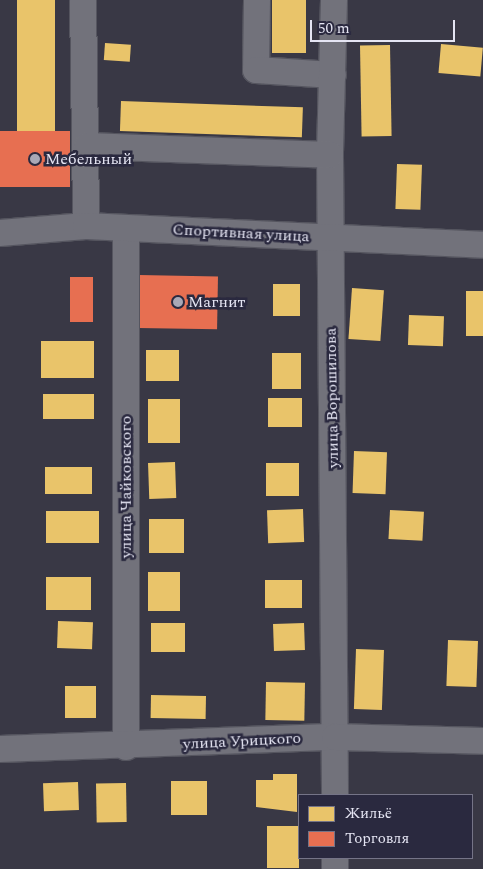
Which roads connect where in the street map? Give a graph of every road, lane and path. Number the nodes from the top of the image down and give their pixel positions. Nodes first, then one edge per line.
1 (82, 0) edge
2 (257, 0) edge
3 (334, 0) edge
4 (333, 75) junction
5 (87, 146) junction
6 (330, 155) junction
7 (86, 226) junction
8 (126, 228) junction
9 (0, 233) edge
10 (330, 238) junction
11 (483, 245) edge
12 (335, 737) junction
13 (483, 741) edge
14 (126, 747) junction
15 (0, 749) edge
16 (335, 794) edge

1 - 5 street
2 - 4 street
3 - 4 street, улица Ворошилова
4 - 6 street, улица Ворошилова
5 - 6 street
5 - 7 street
6 - 10 street, улица Ворошилова
7 - 8 street, Спортивная улица
7 - 9 street, Спортивная улица
8 - 10 street, Спортивная улица
8 - 14 street, улица Чайковского
10 - 11 street, Спортивная улица
10 - 12 street, улица Ворошилова
12 - 13 street, улица Урицкого
12 - 14 street, улица Урицкого
12 - 16 street, улица Ворошилова
14 - 15 street, улица Урицкого

